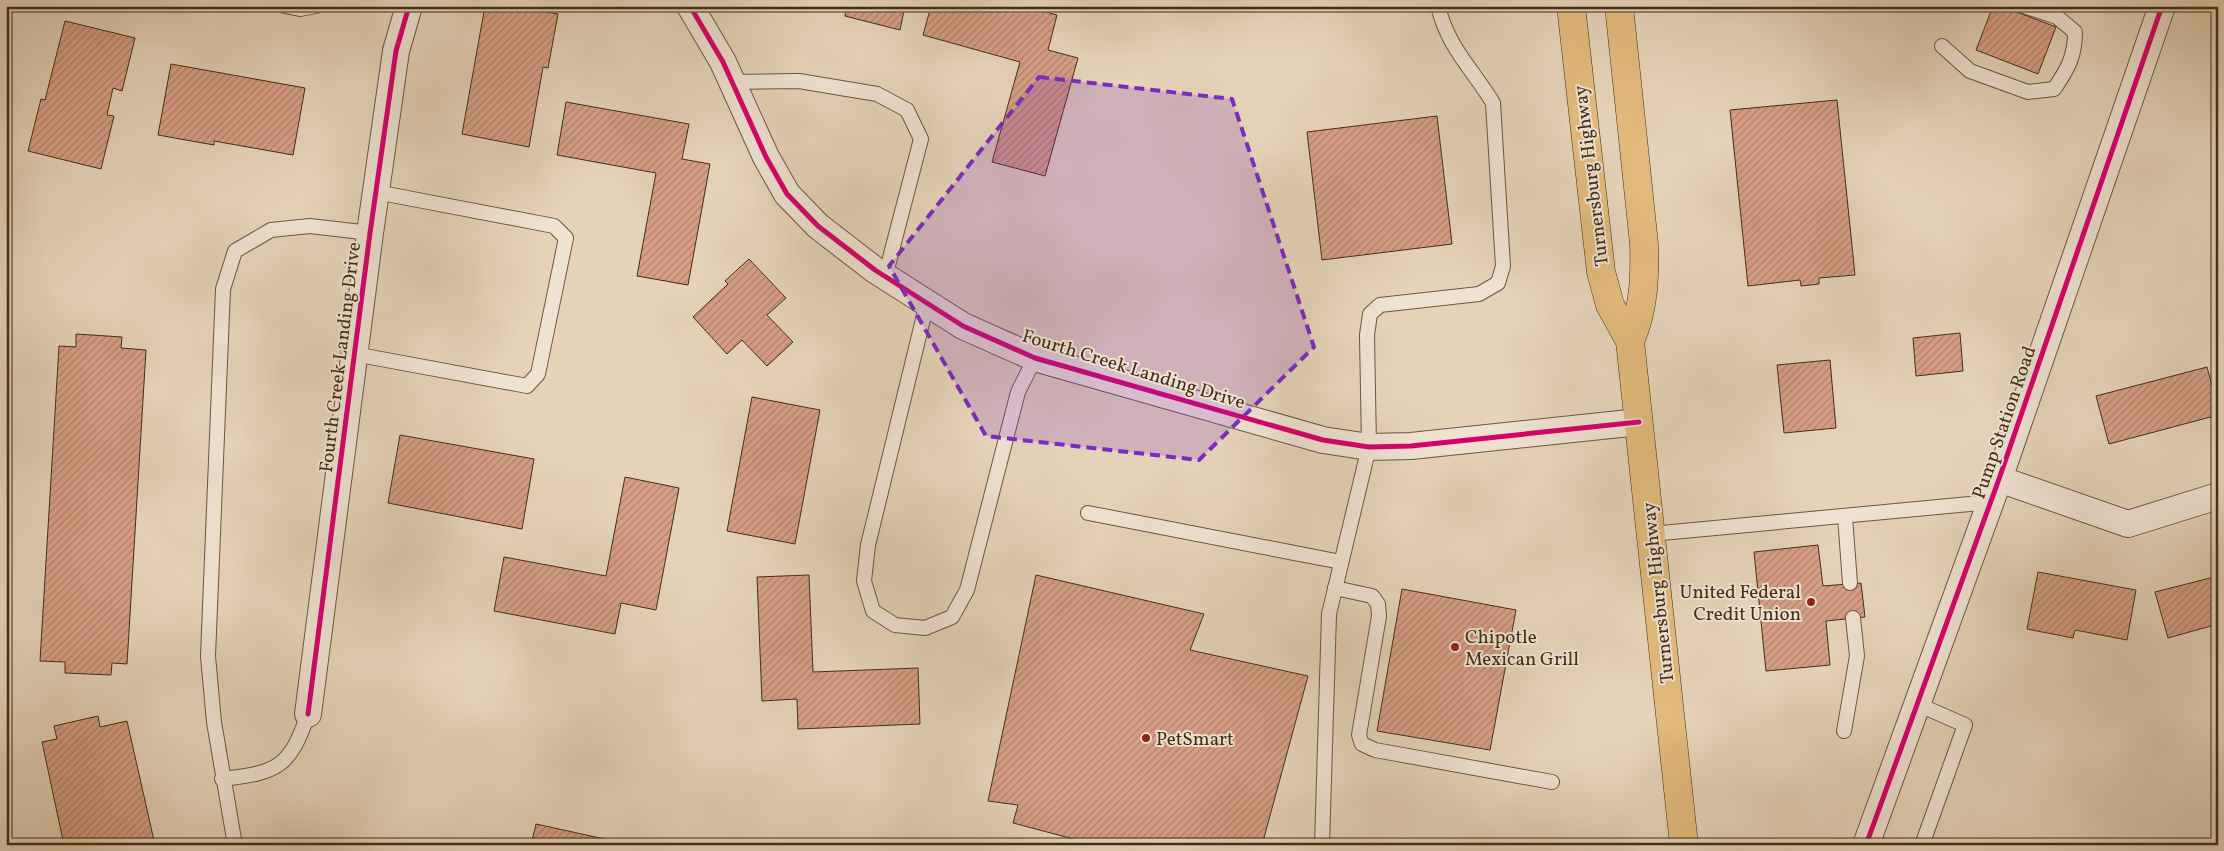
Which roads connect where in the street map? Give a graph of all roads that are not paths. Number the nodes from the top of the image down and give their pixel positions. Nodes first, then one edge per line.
1 (285, 6) edge
2 (316, 6) edge
3 (410, 6) edge
4 (690, 6) edge
5 (1438, 6) edge
6 (1571, 6) edge
7 (1619, 6) edge
8 (2024, 6) edge
9 (2162, 6) edge
10 (1942, 46) dead end
11 (732, 82) junction
12 (376, 192) junction
13 (370, 233) junction
14 (884, 277) junction
15 (927, 303) junction
16 (1630, 341) junction
17 (354, 354) junction
18 (1035, 358) junction
19 (1639, 422) junction
20 (1369, 447) junction
21 (1995, 490) junction
22 (2218, 496) edge
23 (1088, 513) dead end
24 (1845, 517) junction
25 (1651, 534) junction
26 (1341, 562) junction
27 (1850, 584) dead end
28 (1335, 588) junction
29 (1853, 618) dead end
30 (1917, 704) junction
31 (308, 714) joint
32 (1844, 731) dead end
33 (222, 779) junction
34 (1552, 782) dead end
35 (235, 845) edge
36 (1322, 845) edge
37 (1684, 845) edge
38 (1866, 845) edge
39 (1922, 845) edge

1 - 2 lane
3 - 12 street, Fourth Creek Landing Drive
4 - 11 street, Fourth Creek Landing Drive
5 - 20 lane
6 - 16 main road, Turnersburg Highway
7 - 16 main road, Turnersburg Highway
8 - 10 lane
9 - 21 street, Pump Station Road
11 - 14 street, Fourth Creek Landing Drive
11 - 14 lane
12 - 13 street, Fourth Creek Landing Drive
12 - 17 lane
13 - 17 street, Fourth Creek Landing Drive
13 - 33 lane
14 - 15 street, Fourth Creek Landing Drive
15 - 18 street, Fourth Creek Landing Drive
15 - 18 lane
16 - 19 main road, Turnersburg Highway
17 - 31 street, Fourth Creek Landing Drive
18 - 20 street, Fourth Creek Landing Drive
19 - 20 street, Fourth Creek Landing Drive
19 - 25 main road, Turnersburg Highway
20 - 26 lane
21 - 22 street
21 - 24 lane
21 - 30 street, Pump Station Road
23 - 26 lane
24 - 25 lane
24 - 27 lane
25 - 37 main road, Turnersburg Highway
26 - 28 lane
28 - 34 lane
28 - 36 lane
29 - 32 lane
30 - 38 street, Pump Station Road
30 - 39 lane
31 - 33 lane
33 - 35 lane

